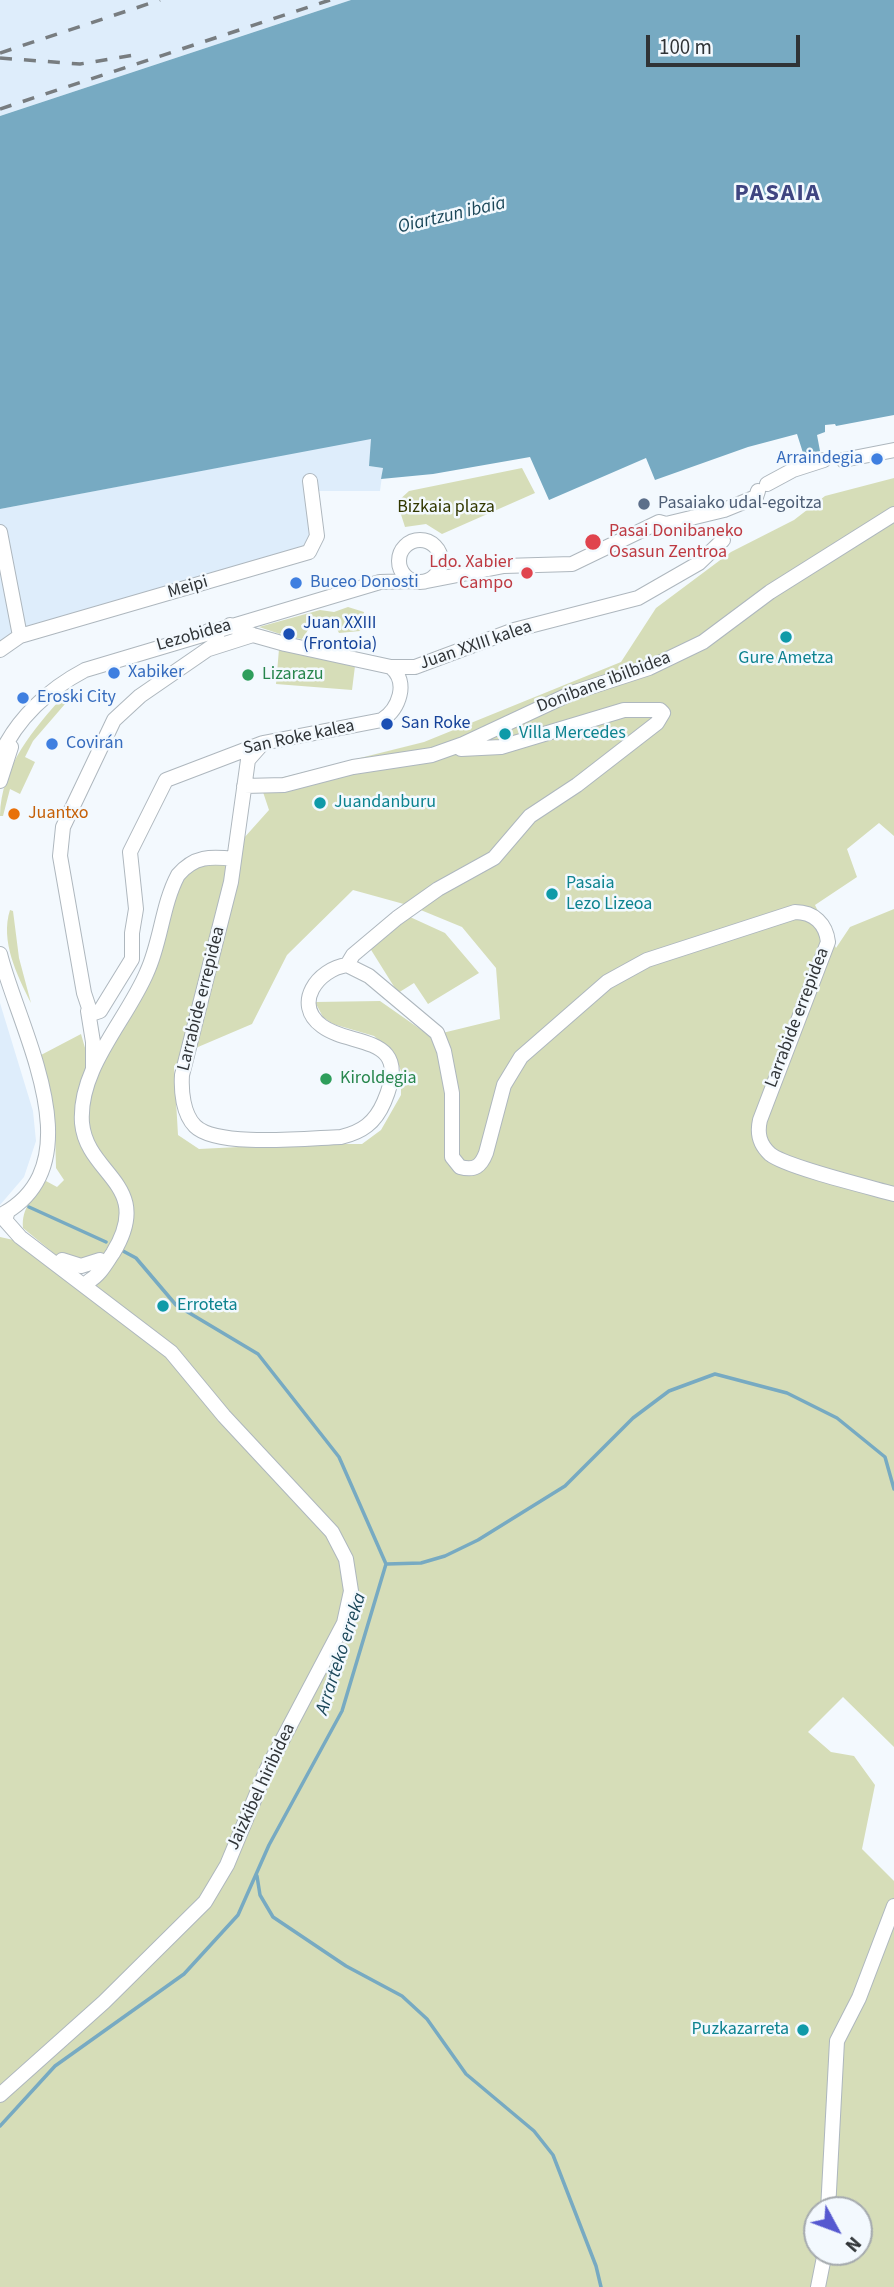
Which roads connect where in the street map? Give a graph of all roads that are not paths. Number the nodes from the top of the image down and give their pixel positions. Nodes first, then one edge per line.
1 (894, 450) edge
2 (824, 460) dead end
3 (843, 460) dead end
4 (310, 481) dead end
5 (894, 514) edge
6 (0, 532) edge
7 (723, 540) dead end
8 (399, 562) junction
9 (420, 581) junction
10 (380, 582) junction
11 (252, 619) junction
12 (230, 625) junction
13 (208, 631) junction
14 (253, 635) junction
15 (20, 636) junction
16 (208, 649) junction
17 (0, 650) edge
18 (391, 667) junction
19 (23, 720) junction
20 (263, 743) junction
21 (450, 750) junction
22 (0, 756) edge
23 (0, 781) edge
24 (244, 786) junction
25 (234, 859) junction
26 (0, 954) edge
27 (347, 965) junction
28 (90, 1013) junction
29 (92, 1073) junction
30 (894, 1194) edge
31 (6, 1212) edge
32 (0, 1230) edge
33 (20, 1237) junction
34 (102, 1263) junction
35 (62, 1264) junction
36 (95, 1288) junction
37 (894, 1906) edge
38 (0, 2095) edge
39 (829, 2196) edge
40 (822, 2266) edge
41 (818, 2287) edge

1 - 3 street
2 - 9 street, Lezobidea
4 - 15 street, Meipi
5 - 21 street, Donibane ibilbidea
6 - 15 street
7 - 18 street, Juan XXIII kalea
8 - 9 street
8 - 9 street
8 - 10 street
9 - 10 street, Lezobidea
10 - 11 street, Lezobidea
11 - 12 street, Lezobidea
11 - 14 street
12 - 13 street, Lezobidea
12 - 14 street, Juan XXIII kalea
13 - 16 street
13 - 19 street, Lezobidea
14 - 16 street
14 - 18 street, Juan XXIII kalea
15 - 17 street, Meipi
16 - 28 street
18 - 20 street, San Roke kalea
19 - 22 street, Lezobidea
19 - 23 street, Lezobidea
20 - 24 street, Larrabide errepidea
20 - 28 street, San Roke kalea
21 - 24 street, Donibane ibilbidea
21 - 27 street
24 - 25 street, Larrabide errepidea
25 - 27 street, Larrabide errepidea
25 - 29 street
26 - 31 street
27 - 30 street, Larrabide errepidea
28 - 29 street
29 - 34 street
31 - 33 street
31 - 35 street
32 - 33 street
33 - 35 street
34 - 35 street
34 - 36 street
35 - 36 street, Jaizkibel hiribidea
36 - 38 street, Jaizkibel hiribidea
37 - 39 street
40 - 41 street

